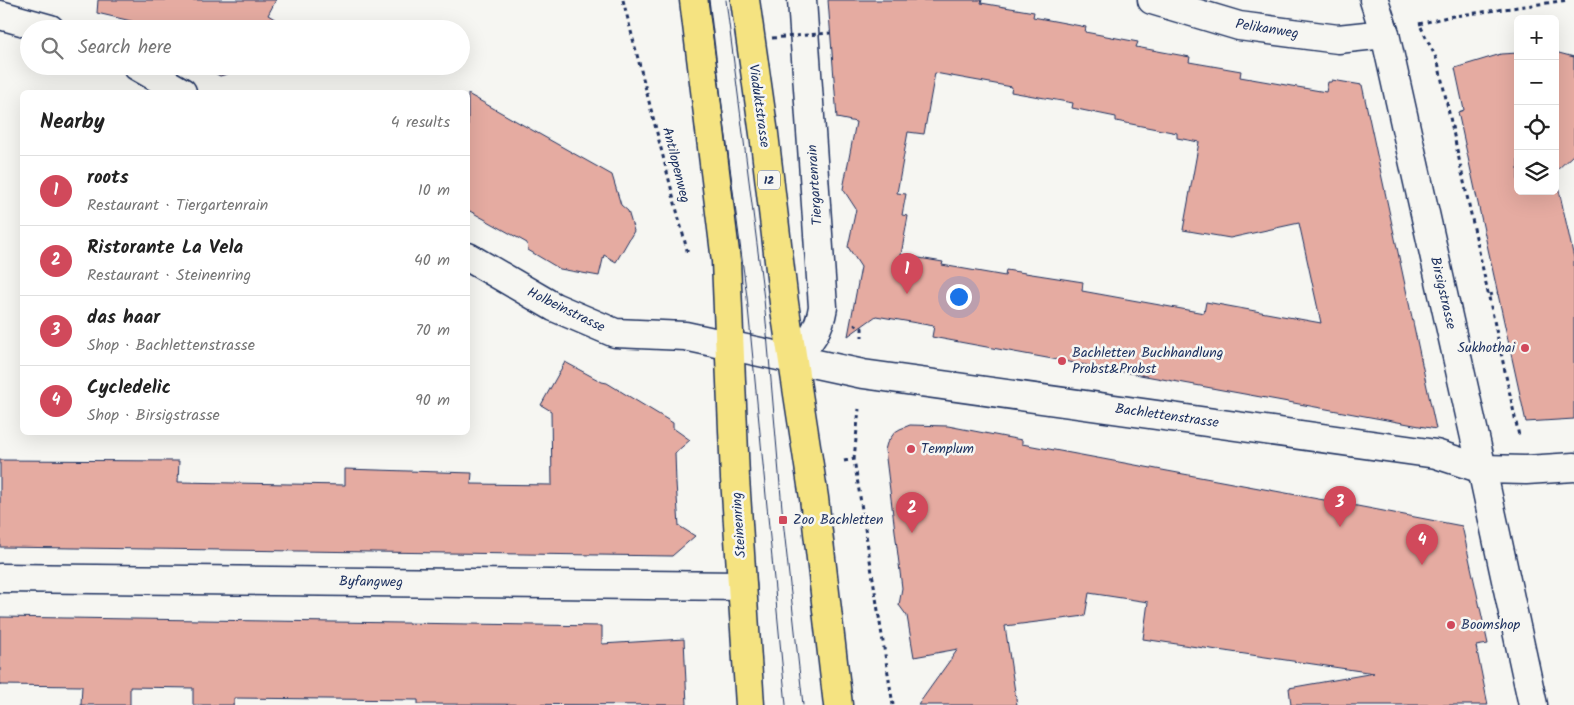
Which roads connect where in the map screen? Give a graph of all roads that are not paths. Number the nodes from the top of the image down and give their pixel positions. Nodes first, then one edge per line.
1 (694, 0) edge
2 (745, 0) edge
3 (802, 0) edge
4 (1152, 0) edge
5 (1374, 0) edge
6 (0, 15) edge
7 (20, 21) edge
8 (1385, 34) junction
9 (152, 75) edge
10 (178, 90) edge
11 (470, 258) edge
12 (729, 345) junction
13 (760, 352) joint
14 (793, 360) junction
15 (1574, 467) edge
16 (1482, 468) junction
17 (0, 578) edge
18 (742, 586) junction
19 (750, 705) edge
20 (838, 705) edge
21 (1533, 705) edge

1 - 12 main road
2 - 14 main road, Viaduktstrasse / 12
3 - 14 street, Tiergartenrain
4 - 8 street, Pelikanweg
5 - 8 street, Birsigstrasse
6 - 7 street
8 - 16 street, Birsigstrasse
9 - 10 street
11 - 12 street, Holbeinstrasse
12 - 13 street, Holbeinstrasse
12 - 18 main road, Steinenring
13 - 14 street, Bachlettenstrasse
14 - 16 street, Bachlettenstrasse
14 - 20 main road, 12
15 - 16 street, Bachlettenstrasse
16 - 21 street, Birsigstrasse
17 - 18 street, Byfangweg
18 - 19 main road, Steinenring

